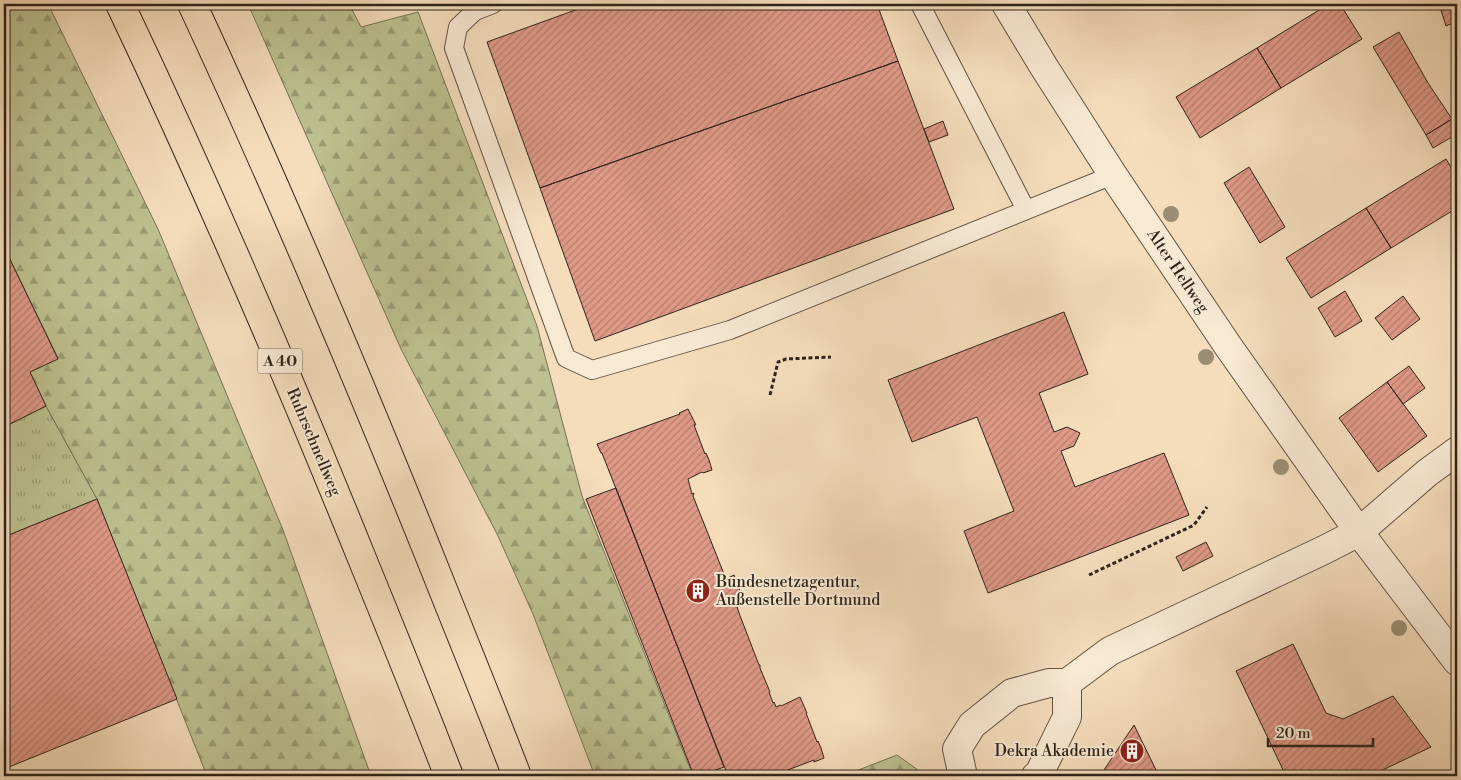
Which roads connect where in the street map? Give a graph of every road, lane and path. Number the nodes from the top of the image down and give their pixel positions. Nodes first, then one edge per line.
1 (120, 4) edge
2 (192, 4) edge
3 (492, 4) edge
4 (920, 4) edge
5 (1006, 4) edge
6 (1113, 175) junction
7 (1026, 210) junction
8 (831, 357) dead end
9 (770, 395) dead end
10 (1457, 451) edge
11 (1207, 507) dead end
12 (1359, 532) junction
13 (1089, 575) dead end
14 (1457, 661) edge
15 (1067, 683) junction
16 (448, 776) edge
17 (517, 776) edge
18 (963, 776) edge
19 (1036, 776) edge

1 - 16 highway, Ruhrschnellweg / A 40
2 - 17 highway
3 - 7 lane
4 - 7 lane
5 - 6 street, Alter Hellweg
6 - 7 lane
6 - 12 street, Alter Hellweg
8 - 9 path
10 - 12 street
11 - 13 path
12 - 14 street, Alter Hellweg
12 - 15 street
15 - 18 street
15 - 19 street

